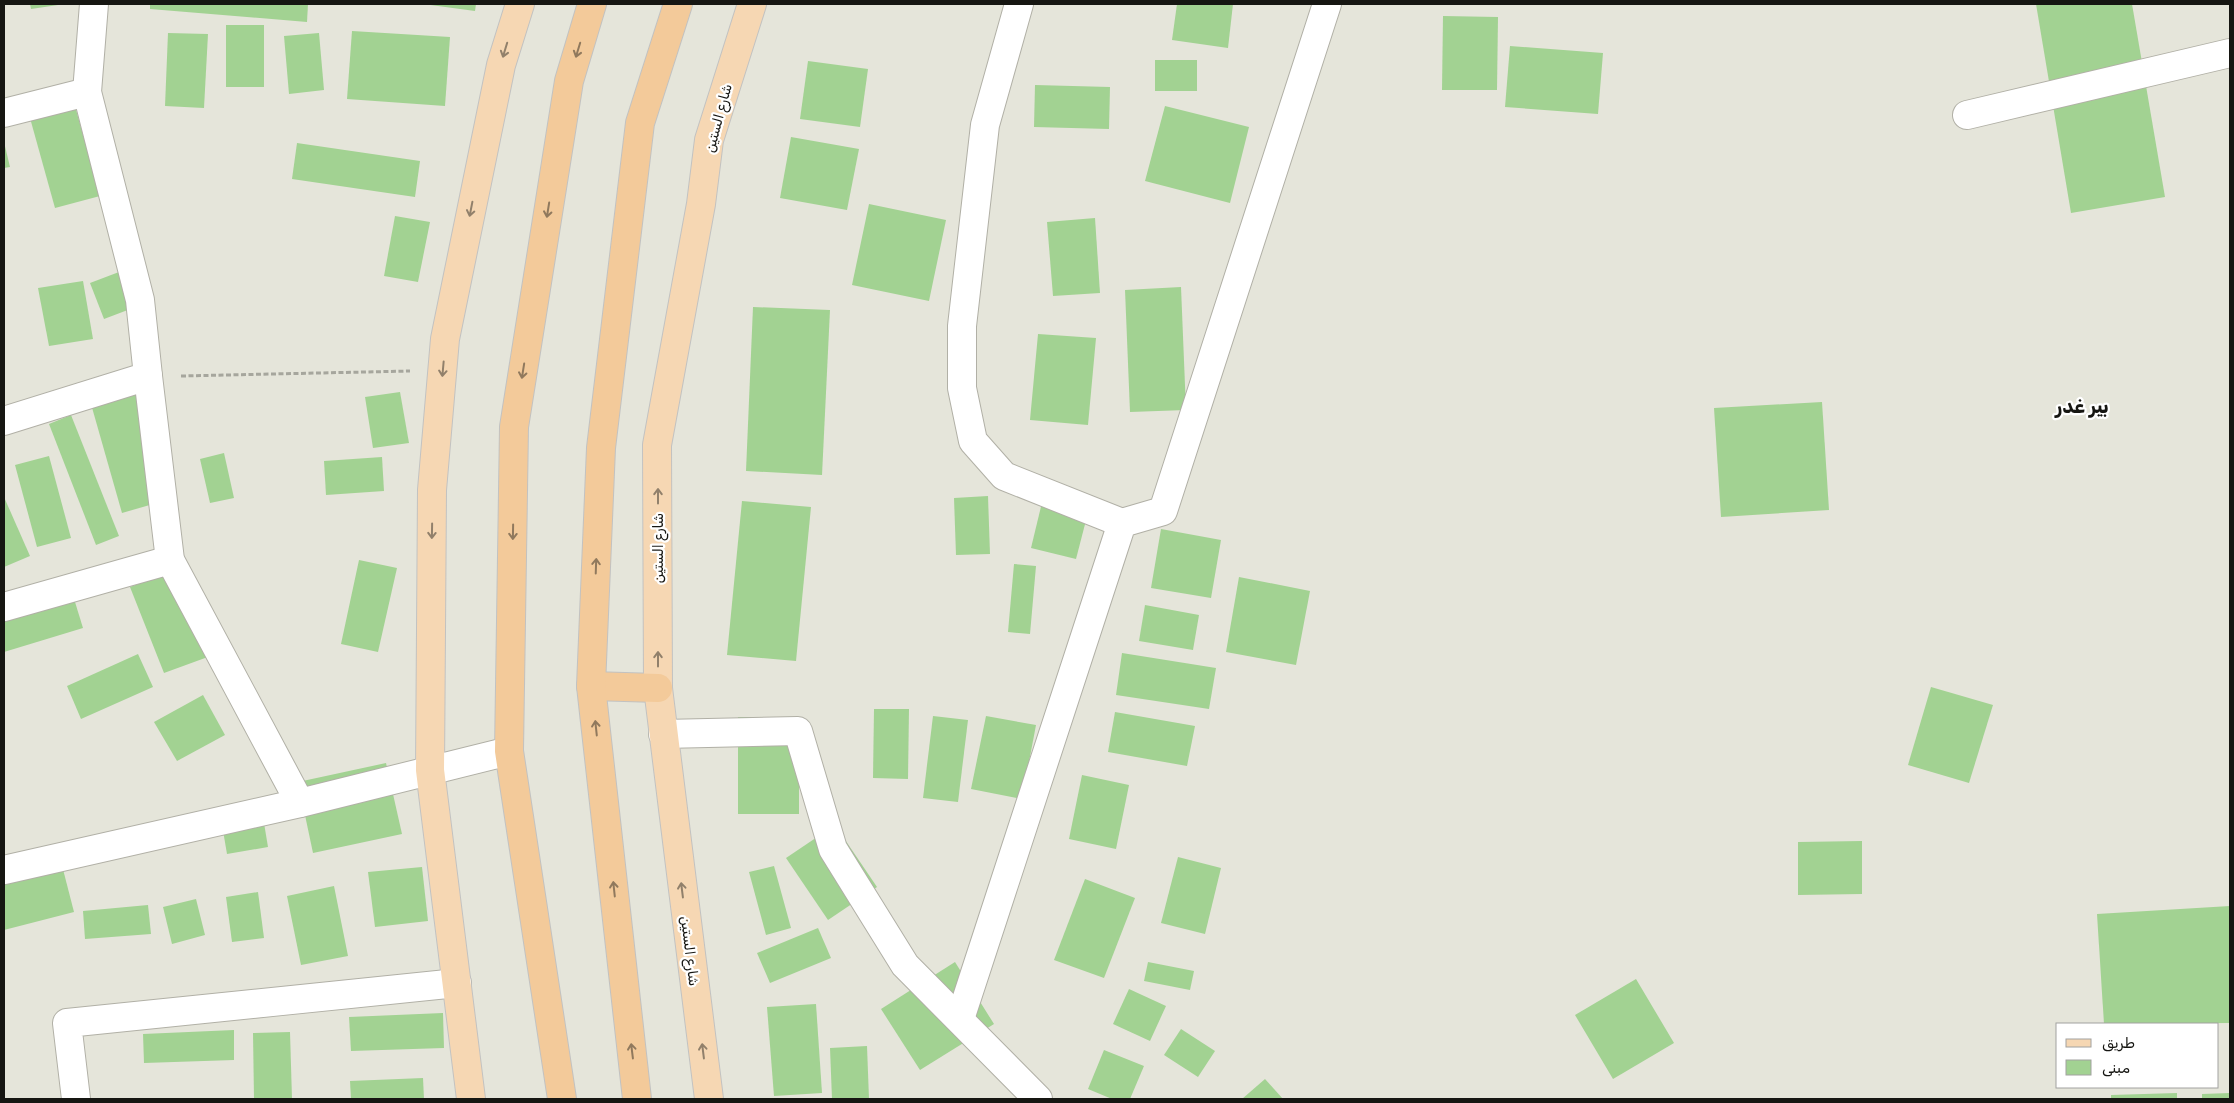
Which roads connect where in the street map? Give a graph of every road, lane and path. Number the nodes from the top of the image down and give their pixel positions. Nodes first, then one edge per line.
1 (94, 4) edge
2 (520, 4) edge
3 (592, 4) edge
4 (678, 4) edge
5 (752, 4) edge
6 (1020, 4) edge
7 (1327, 4) edge
8 (2230, 53) edge
9 (87, 92) junction
10 (4, 113) edge
11 (1967, 115) dead end
12 (443, 370) junction
13 (148, 376) junction
14 (4, 420) edge
15 (1122, 523) junction
16 (170, 560) junction
17 (4, 606) edge
18 (591, 686) junction
19 (658, 688) junction
20 (663, 734) junction
21 (509, 751) junction
22 (430, 770) junction
23 (300, 803) junction
24 (4, 870) edge
25 (458, 983) junction
26 (960, 1019) junction
27 (76, 1099) edge
28 (471, 1099) edge
29 (562, 1099) edge
30 (637, 1099) edge
31 (709, 1099) edge
32 (1038, 1099) edge

1 - 9 street
2 -> 12 main road
3 -> 21 highway
18 -> 4 highway
19 -> 5 main road, شارع الستين
6 - 15 street
7 - 15 street
8 - 11 street
9 - 10 street
9 - 13 street
12 - 13 path
12 -> 22 main road
13 - 14 street
13 - 16 street
15 - 26 street
16 - 17 street
16 - 23 street
18 - 19 highway
30 -> 18 highway
19 - 20 main road, شارع الستين
20 - 26 street
31 -> 20 main road, شارع الستين
21 - 22 street
21 - 29 highway
22 - 23 street
22 - 25 main road
23 - 24 street
25 - 27 street
25 - 28 main road
26 - 32 street

